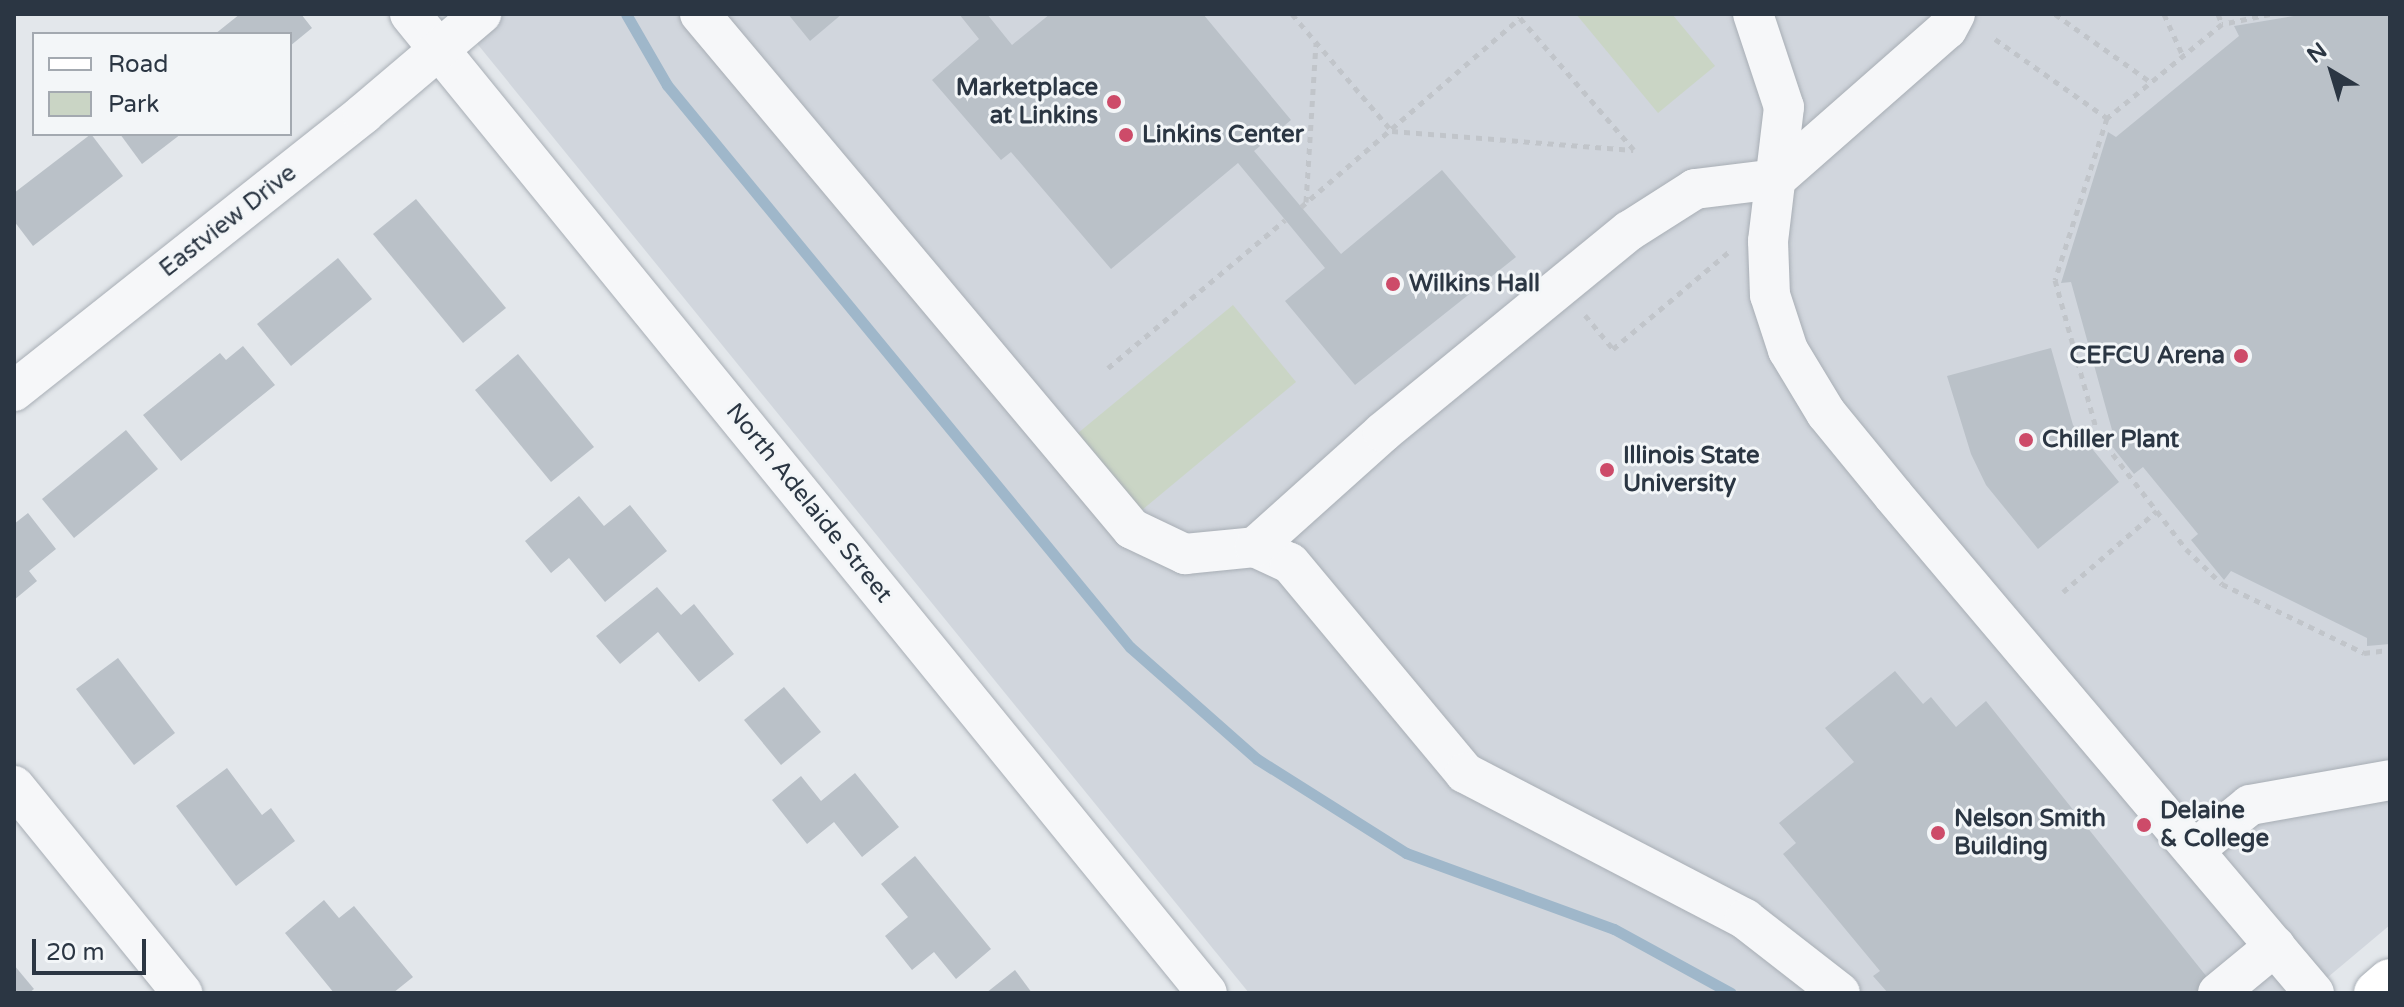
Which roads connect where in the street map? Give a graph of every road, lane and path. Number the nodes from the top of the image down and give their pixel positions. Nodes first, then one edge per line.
1 (410, 14) edge
2 (481, 14) edge
3 (700, 14) edge
4 (1292, 14) edge
5 (1753, 14) edge
6 (1955, 14) edge
7 (2055, 14) edge
8 (2164, 14) edge
9 (2218, 14) edge
10 (2270, 14) edge
11 (1520, 15) edge
12 (2222, 24) junction
13 (1995, 39) dead end
14 (1316, 42) junction
15 (439, 49) junction
16 (2184, 58) junction
17 (2152, 83) junction
18 (2107, 118) junction
19 (1392, 131) junction
20 (1776, 179) junction
21 (1285, 220) dead end
22 (1739, 244) dead end
23 (1574, 302) dead end
24 (1108, 368) dead end
25 (14, 391) edge
26 (2157, 511) junction
27 (1255, 547) junction
28 (2063, 592) dead end
29 (2390, 650) edge
30 (2390, 780) edge
31 (14, 786) edge
32 (2194, 850) junction
33 (2275, 946) junction
34 (2390, 981) edge
35 (182, 993) edge
36 (1207, 993) edge
37 (1840, 993) edge
38 (2218, 993) edge
39 (2314, 993) edge
40 (2376, 993) edge

1 - 15 street, North Adelaide Street
2 - 15 street, Eastview Drive
3 - 27 street
4 - 14 path
5 - 20 street
6 - 20 street
7 - 17 path
8 - 16 path
9 - 12 path
10 - 12 path
11 - 19 path
11 - 19 path
12 - 16 path
13 - 18 path
14 - 19 path
14 - 19 path
15 - 25 street, Eastview Drive
15 - 36 street, North Adelaide Street
16 - 17 path
17 - 18 path
18 - 26 path
20 - 27 street
20 - 32 street
21 - 24 path
22 - 23 path
26 - 28 path
26 - 29 path
27 - 37 street
30 - 32 street
31 - 35 street
32 - 33 street
33 - 38 street
33 - 39 street
34 - 40 main road

